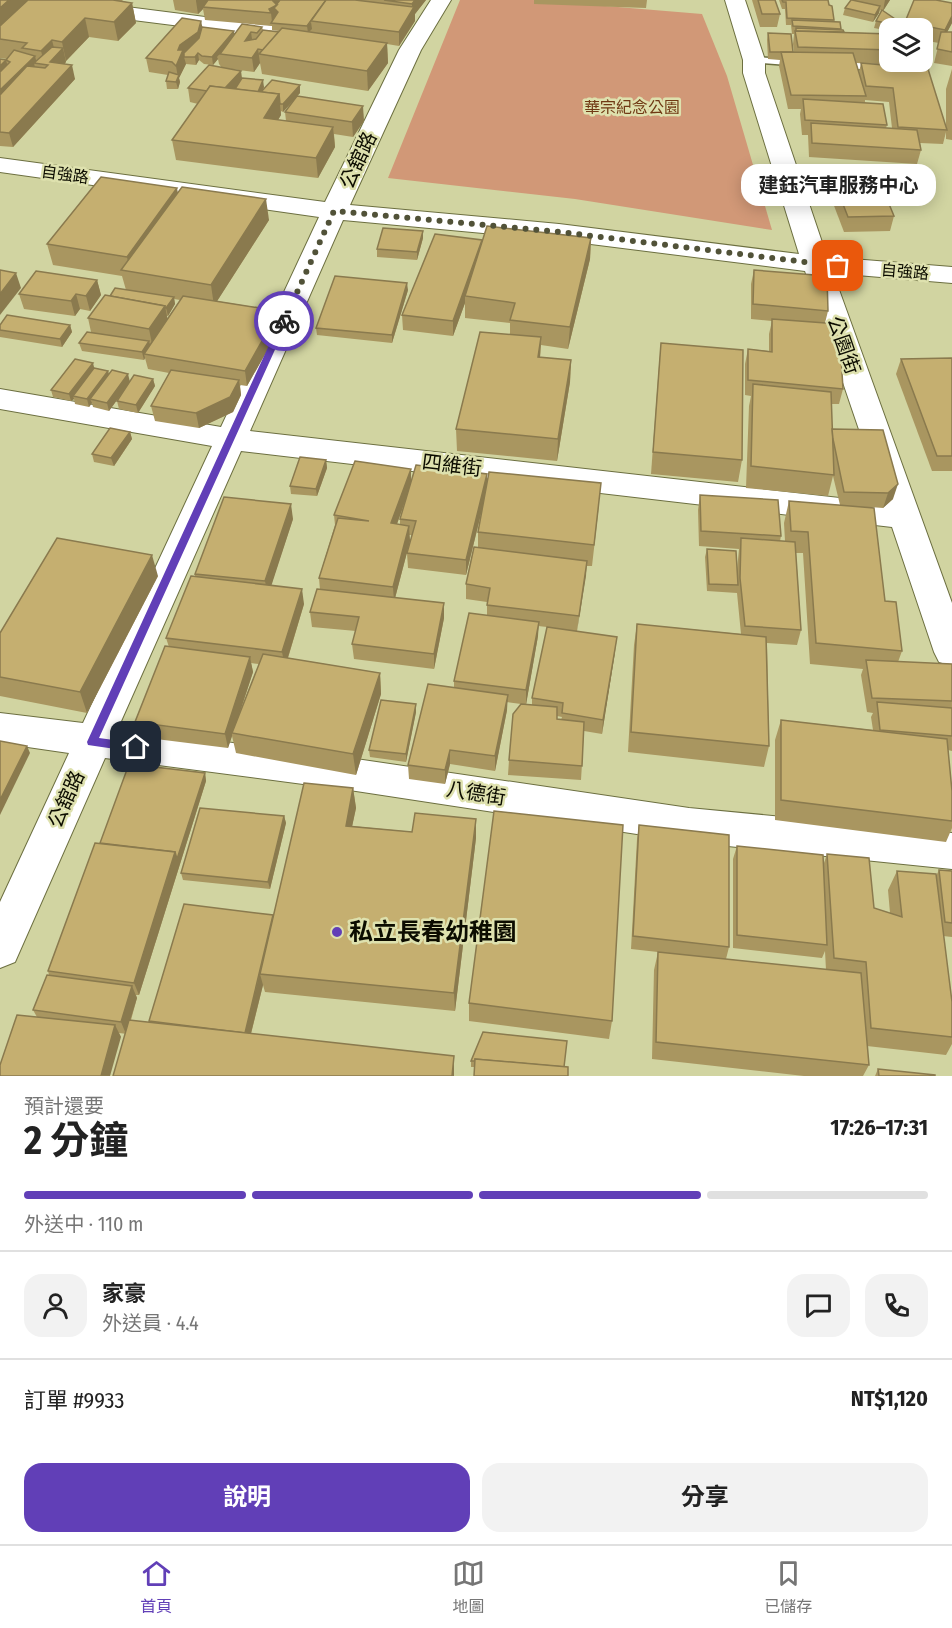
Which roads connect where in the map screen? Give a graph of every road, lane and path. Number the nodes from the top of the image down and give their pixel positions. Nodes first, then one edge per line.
1 (22, 0) edge
2 (441, 0) edge
3 (735, 0) edge
4 (304, 36) edge
5 (754, 60) junction
6 (879, 67) edge
7 (0, 165) edge
8 (334, 211) junction
9 (816, 264) junction
10 (952, 275) edge
11 (0, 399) edge
12 (231, 439) junction
13 (905, 517) junction
14 (952, 652) edge
15 (0, 728) edge
16 (92, 742) junction
17 (952, 851) edge
18 (0, 948) edge

1 - 4 street
2 - 8 street, 公舘路
3 - 5 street, 公園街
5 - 6 lane
5 - 9 street, 公園街
7 - 8 street, 自強路
8 - 9 street, 自強路
8 - 12 street, 公舘路
9 - 10 street, 自強路
9 - 13 street, 公園街
11 - 12 street, 四維街
12 - 13 street, 四維街
12 - 16 street, 公舘路
13 - 14 street, 公園街
15 - 16 street, 八德街
16 - 17 street, 八德街
16 - 18 street, 公舘路

